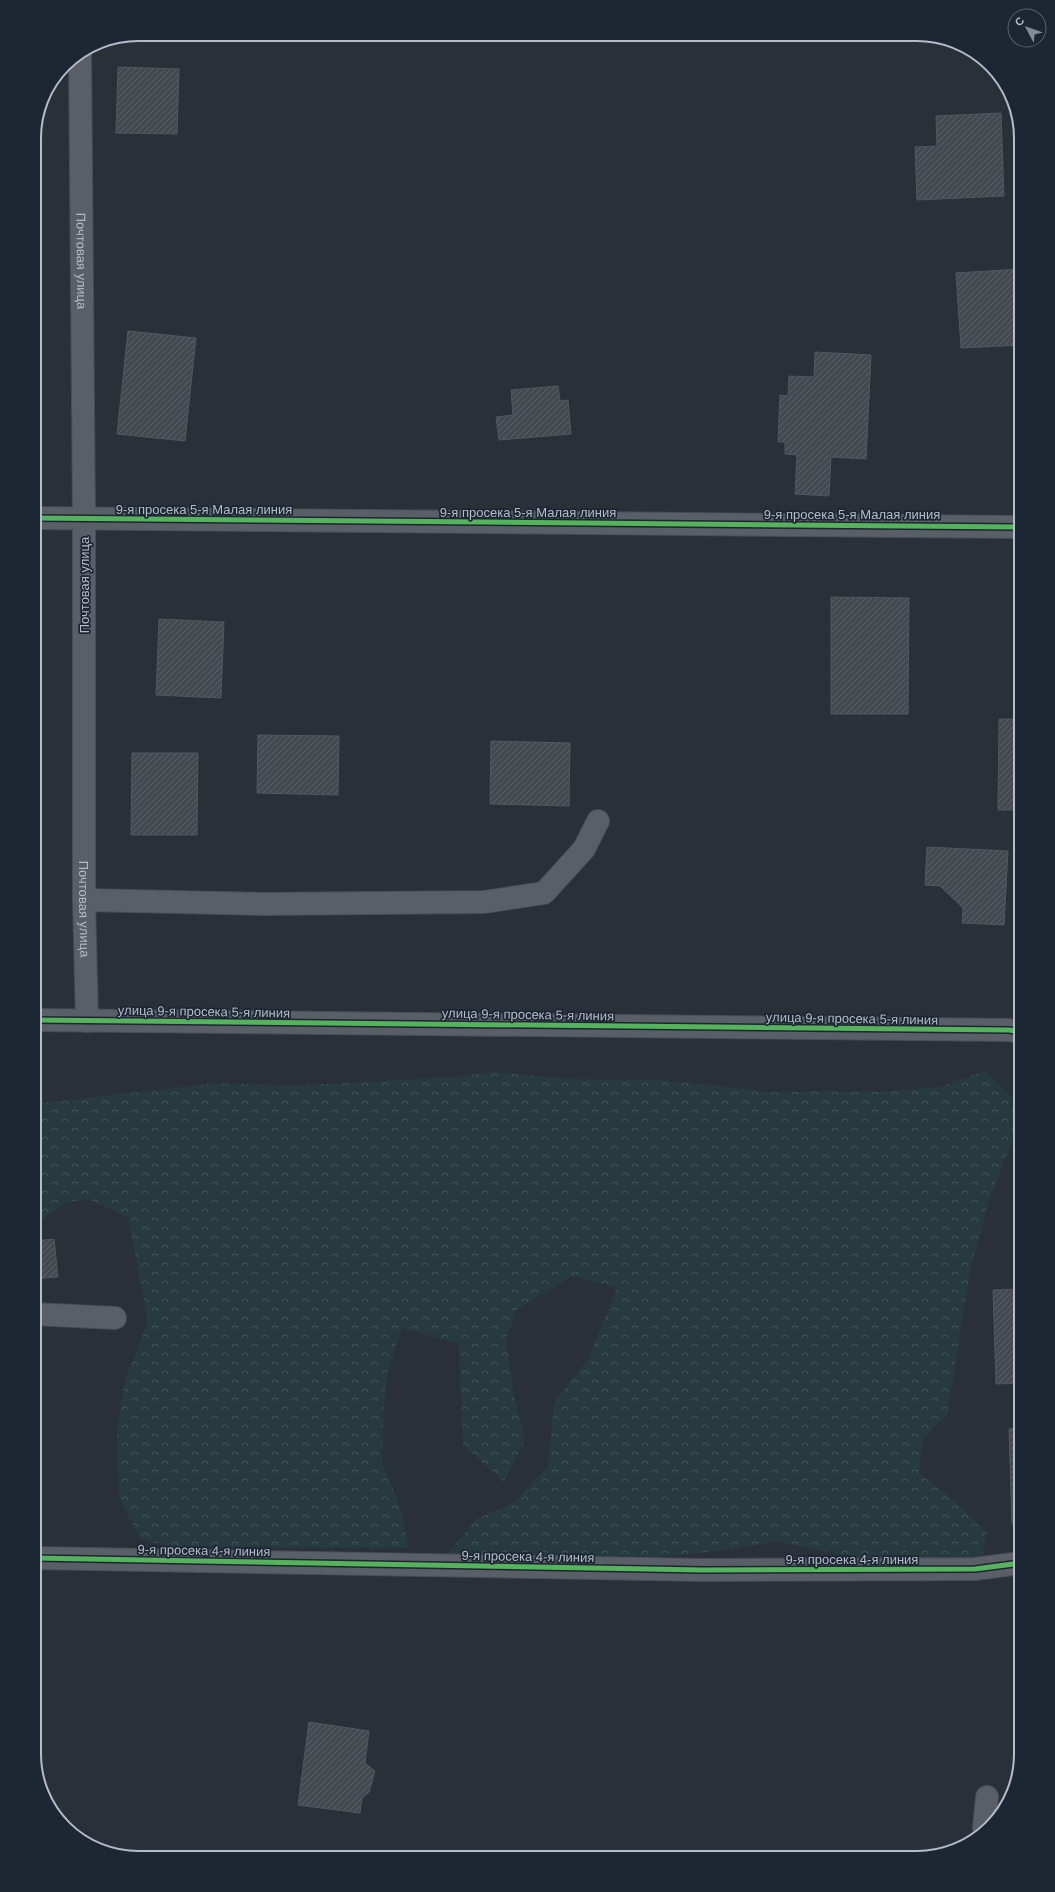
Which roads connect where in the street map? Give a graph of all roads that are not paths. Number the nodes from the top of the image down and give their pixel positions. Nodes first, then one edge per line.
1 (80, 60) edge
2 (41, 518) edge
3 (84, 519) junction
4 (1014, 527) edge
5 (598, 821) dead end
6 (84, 900) junction
7 (41, 1020) edge
8 (87, 1021) junction
9 (1014, 1031) edge
10 (41, 1314) edge
11 (115, 1318) dead end
12 (41, 1558) edge
13 (1014, 1564) edge
14 (987, 1797) dead end
15 (984, 1824) edge

1 - 3 street, Почтовая улица
2 - 3 street, 9-я просека 5-я Малая линия
3 - 4 street, 9-я просека 5-я Малая линия
3 - 6 street, Почтовая улица
5 - 6 street
6 - 8 street, Почтовая улица
7 - 8 street, улица 9-я просека 5-я линия
8 - 9 street, улица 9-я просека 5-я линия
10 - 11 street
12 - 13 street, 9-я просека 4-я линия
14 - 15 street

